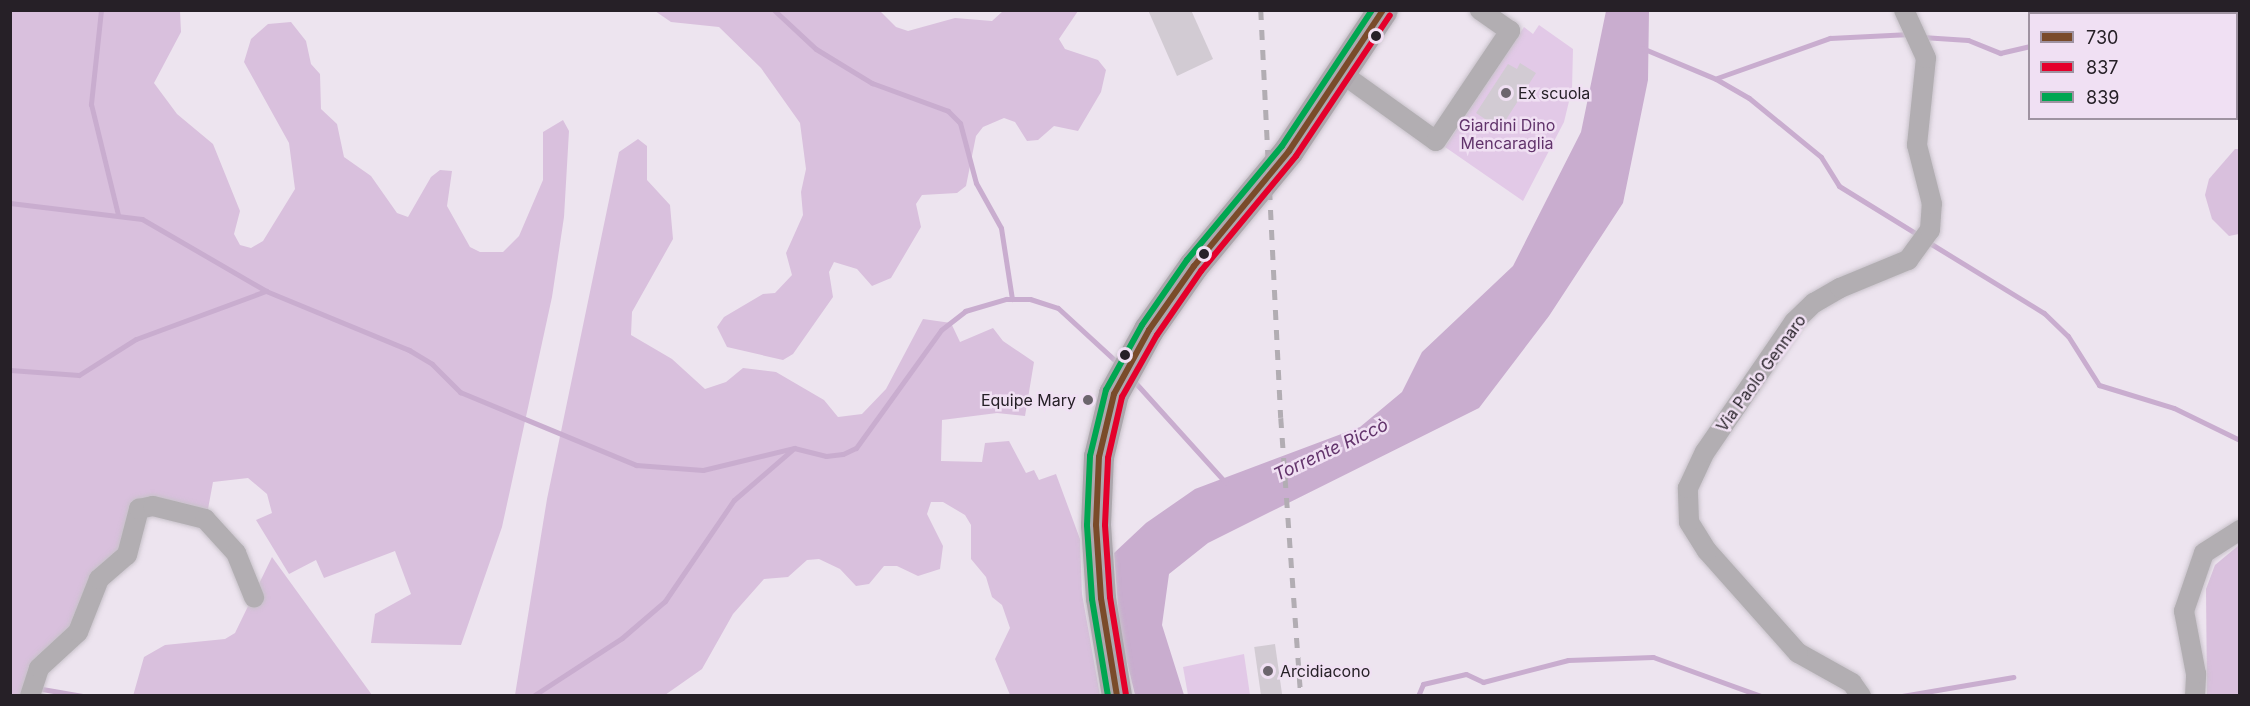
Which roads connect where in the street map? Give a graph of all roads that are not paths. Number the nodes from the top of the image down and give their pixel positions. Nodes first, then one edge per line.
1 (1383, 10) edge
2 (1480, 10) edge
3 (1904, 10) edge
4 (1344, 75) junction
5 (2240, 530) edge
6 (254, 597) dead end
7 (30, 696) edge
8 (1117, 696) edge
9 (1862, 696) edge
10 (2195, 696) edge

1 - 4 main road
2 - 4 street
3 - 9 street, Via Paolo Gennaro
4 - 8 main road
5 - 10 street
6 - 7 street

